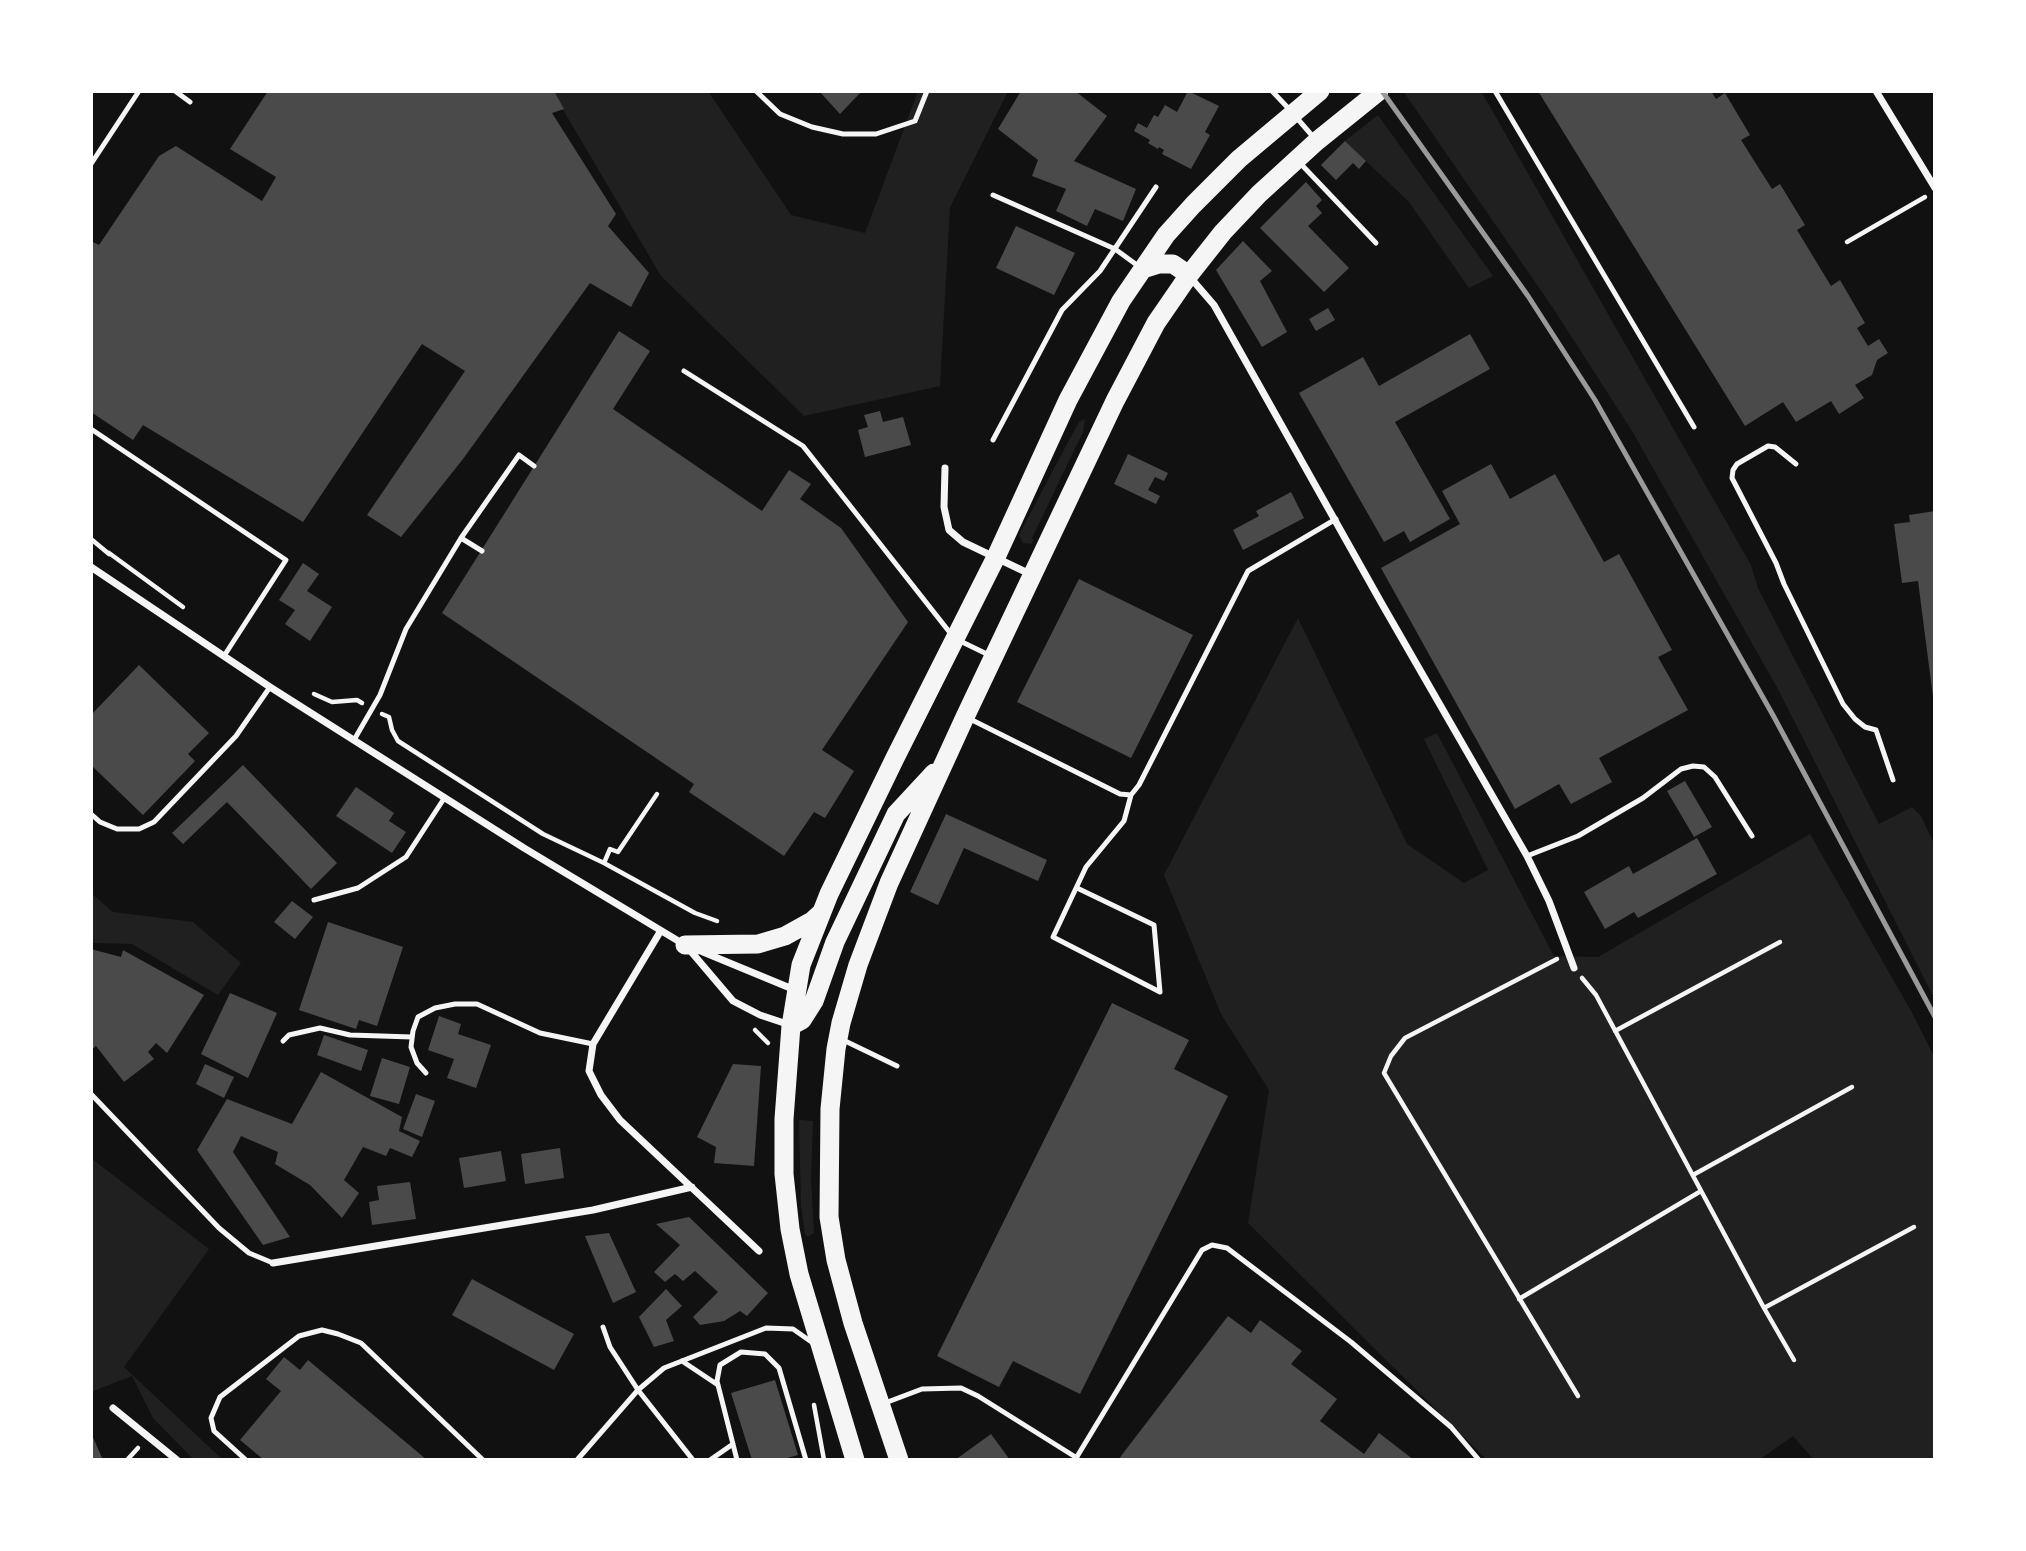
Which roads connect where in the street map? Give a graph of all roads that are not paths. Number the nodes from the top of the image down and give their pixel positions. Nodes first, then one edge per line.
1 (139, 91) edge
2 (175, 91) edge
3 (756, 91) edge
4 (927, 91) edge
5 (1272, 91) edge
6 (1320, 91) edge
7 (1379, 91) edge
8 (1494, 91) edge
9 (1876, 91) edge
10 (190, 102) dead end
11 (1293, 114) junction
12 (1317, 141) junction
13 (1297, 160) junction
14 (91, 164) edge
15 (1156, 187) dead end
16 (1935, 190) edge
17 (993, 195) dead end
18 (1376, 243) dead end
19 (1115, 249) junction
20 (1143, 269) junction
21 (1189, 275) junction
22 (684, 371) dead end
23 (1694, 427) dead end
24 (91, 429) edge
25 (993, 440) dead end
26 (1796, 464) dead end
27 (534, 466) dead end
28 (945, 468) dead end
29 (1336, 519) junction
30 (461, 538) junction
31 (482, 551) dead end
32 (996, 557) junction
33 (91, 566) edge
34 (1033, 575) junction
35 (955, 639) junction
36 (224, 656) junction
37 (994, 657) junction
38 (270, 687) junction
39 (965, 717) junction
40 (354, 740) junction
41 (946, 759) junction
42 (1893, 780) dead end
43 (1131, 794) junction
44 (445, 797) junction
45 (91, 814) edge
46 (1752, 836) dead end
47 (1527, 856) junction
48 (1077, 888) junction
49 (314, 900) dead end
50 (823, 911) junction
51 (660, 932) junction
52 (685, 945) junction
53 (1574, 968) road end
54 (795, 991) junction
55 (814, 1001) junction
56 (791, 1026) junction
57 (839, 1030) junction
58 (412, 1037) junction
59 (283, 1041) dead end
60 (593, 1044) junction
61 (898, 1066) dead end
62 (426, 1073) dead end
63 (91, 1094) edge
64 (692, 1187) junction
65 (759, 1251) dead end
66 (273, 1263) joint
67 (603, 1327) dead end
68 (822, 1349) junction
69 (681, 1361) junction
70 (718, 1385) junction
71 (638, 1390) junction
72 (879, 1406) junction
73 (113, 1408) dead end
74 (733, 1444) junction
75 (1076, 1459) edge
76 (177, 1460) edge
77 (246, 1460) edge
78 (483, 1460) edge
79 (577, 1460) edge
80 (693, 1460) edge
81 (710, 1460) edge
82 (737, 1460) edge
83 (806, 1460) edge
84 (855, 1460) edge
85 (899, 1460) edge
86 (1479, 1460) edge

1 - 14 lane
2 - 10 lane
3 - 4 lane
5 - 11 lane
6 - 11 highway
7 - 12 highway
8 - 23 lane
9 - 16 street
11 - 12 lane
11 - 20 highway
12 - 13 highway
13 - 18 lane
13 - 21 highway
15 - 19 lane
17 - 19 lane
19 - 20 lane
19 - 25 lane
20 - 21 highway
20 - 32 highway
21 - 29 street
21 - 34 highway
22 - 35 lane
24 - 36 lane
26 - 42 lane
27 - 30 lane
28 - 32 street
29 - 43 lane
29 - 47 street
30 - 31 lane
30 - 40 lane
32 - 34 street
32 - 35 highway
33 - 36 street
34 - 37 highway
35 - 37 lane
35 - 50 highway
36 - 38 street
37 - 39 highway
38 - 40 street
38 - 45 lane
39 - 41 highway
39 - 43 lane
40 - 44 street
41 - 55 highway
41 - 57 highway
43 - 48 lane
44 - 49 lane
44 - 51 street
46 - 47 lane
47 - 53 street
48 - 48 lane
50 - 52 highway
50 - 54 highway
51 - 52 street
51 - 60 street
52 - 54 street
52 - 56 street
54 - 55 highway
54 - 56 highway
55 - 56 highway
55 - 57 highway
56 - 68 highway
57 - 61 lane
57 - 72 highway
58 - 59 lane
58 - 60 lane
58 - 62 lane
60 - 64 street
63 - 66 lane
64 - 65 street
64 - 66 street
67 - 71 lane
68 - 69 lane
68 - 84 highway
69 - 70 lane
69 - 71 lane
70 - 74 lane
70 - 83 lane
71 - 79 lane
71 - 80 lane
72 - 75 lane
72 - 85 highway
73 - 76 street
74 - 81 lane
74 - 82 lane
75 - 86 lane
77 - 78 lane

